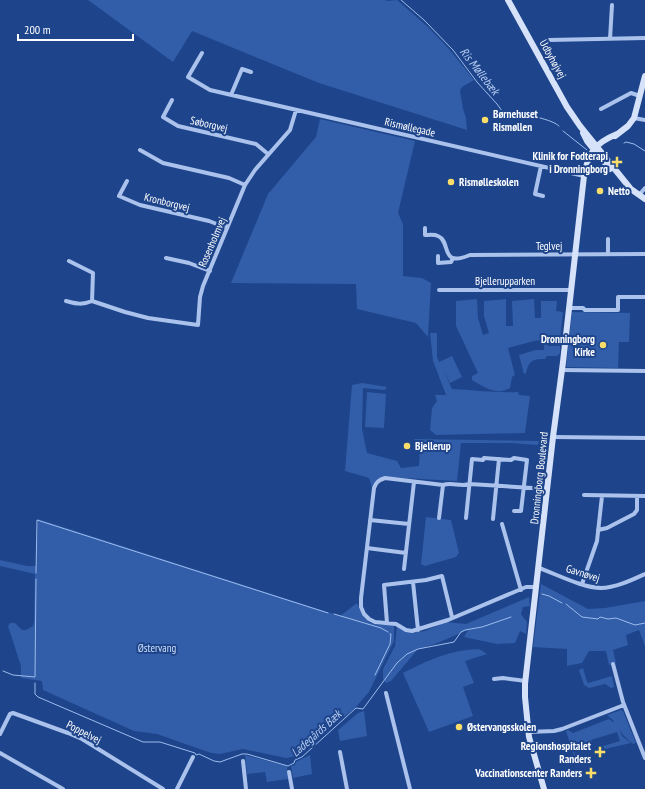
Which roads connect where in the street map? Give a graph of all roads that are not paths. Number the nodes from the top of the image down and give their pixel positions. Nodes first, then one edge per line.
1 (508, 0) edge
2 (612, 5) dead end
3 (645, 38) edge
4 (610, 39) junction
5 (549, 40) dead end
6 (202, 53) dead end
7 (251, 72) dead end
8 (645, 76) edge
9 (231, 95) junction
10 (640, 96) junction
11 (172, 100) dead end
12 (601, 109) dead end
13 (296, 110) junction
14 (634, 118) junction
15 (645, 120) edge
16 (596, 149) junction
17 (140, 150) dead end
18 (268, 154) junction
19 (541, 166) junction
20 (584, 176) junction
21 (127, 181) dead end
22 (245, 185) junction
23 (645, 188) edge
24 (639, 195) junction
25 (543, 196) dead end
26 (645, 200) edge
27 (227, 228) junction
28 (425, 228) dead end
29 (608, 239) dead end
30 (608, 254) junction
31 (645, 254) edge
32 (575, 255) junction
33 (438, 256) dead end
34 (166, 258) dead end
35 (453, 258) junction
36 (69, 261) dead end
37 (210, 271) junction
38 (439, 290) dead end
39 (571, 290) junction
40 (645, 297) edge
41 (66, 301) dead end
42 (92, 301) junction
43 (570, 308) junction
44 (562, 370) junction
45 (645, 371) edge
46 (553, 437) junction
47 (645, 438) edge
48 (499, 459) junction
49 (414, 482) junction
50 (470, 484) junction
51 (443, 485) junction
52 (496, 485) junction
53 (524, 487) junction
54 (548, 489) junction
55 (584, 495) dead end
56 (602, 496) junction
57 (637, 496) junction
58 (645, 496) edge
59 (514, 510) dead end
60 (439, 518) dead end
61 (466, 518) dead end
62 (493, 519) dead end
63 (370, 520) junction
64 (409, 524) junction
65 (502, 524) dead end
66 (598, 530) junction
67 (367, 548) junction
68 (406, 553) junction
69 (539, 568) junction
70 (404, 569) dead end
71 (645, 574) edge
72 (412, 582) junction
73 (582, 584) junction
74 (536, 587) junction
75 (520, 590) junction
76 (452, 617) junction
77 (387, 623) junction
78 (418, 630) junction
79 (614, 664) dead end
80 (494, 679) dead end
81 (526, 681) junction
82 (386, 693) dead end
83 (624, 705) junction
84 (528, 732) junction
85 (0, 734) edge
86 (340, 752) dead end
87 (0, 753) edge
88 (193, 757) dead end
89 (645, 758) edge
90 (243, 761) dead end
91 (289, 772) dead end
92 (63, 789) edge
93 (163, 789) edge
94 (177, 789) edge
95 (246, 789) edge
96 (292, 789) edge
97 (347, 789) edge
98 (410, 789) edge
99 (544, 789) edge

1 - 16 street, Udbyhøjvej
2 - 4 street
3 - 4 street
4 - 5 street
6 - 9 street, Rismøllegade
7 - 9 street
8 - 10 street
9 - 13 street, Rismøllegade
10 - 12 street
10 - 14 street
11 - 18 street, Søborgvej
13 - 18 street, Rosenholmvej
13 - 19 street, Rismøllegade
14 - 15 street
14 - 16 street, Dronningborg Boulevard
16 - 20 street, Dronningborg Boulevard
16 - 24 street, Udbyhøjvej
17 - 22 street
18 - 22 street, Rosenholmvej
19 - 20 street, Rismøllegade
19 - 25 street
20 - 32 street, Dronningborg Boulevard
21 - 27 street, Kronborgvej
22 - 27 street, Rosenholmvej
23 - 24 street
24 - 26 street, Udbyhøjvej
27 - 37 street, Rosenholmvej
28 - 35 street
29 - 30 street
30 - 31 street, Teglvej
30 - 32 street, Teglvej
32 - 35 street, Teglvej
32 - 39 street, Dronningborg Boulevard
33 - 35 street, Teglvej
34 - 37 street
36 - 42 street
37 - 42 street, Rosenholmvej
38 - 39 street, Bjellerupparken
39 - 43 street, Dronningborg Boulevard
40 - 43 street
41 - 42 street
43 - 44 street, Dronningborg Boulevard
44 - 45 street
44 - 46 street, Dronningborg Boulevard
46 - 47 street
46 - 54 street, Dronningborg Boulevard
48 - 50 street
48 - 52 street
48 - 53 street
49 - 51 street
49 - 63 street
49 - 64 street
50 - 51 street
50 - 52 street
50 - 61 street
51 - 60 street
52 - 53 street
52 - 62 street
53 - 54 street
53 - 59 street
54 - 69 street, Dronningborg Boulevard
55 - 56 street
56 - 57 street
56 - 66 street
57 - 58 street
57 - 66 street
63 - 64 street
63 - 67 street
64 - 68 street
65 - 75 street
66 - 73 street
67 - 68 street
67 - 77 street
68 - 70 street
69 - 73 street, Gavnøvej
69 - 74 street, Dronningborg Boulevard
71 - 73 street, Gavnøvej
72 - 76 street
72 - 77 street
72 - 78 street
74 - 75 street
74 - 81 street, Dronningborg Boulevard
75 - 76 street
76 - 78 street
77 - 78 street
79 - 83 street
80 - 81 street
81 - 84 street, Dronningborg Boulevard
82 - 98 street
83 - 84 street
83 - 89 street
84 - 99 street, Dronningborg Boulevard
85 - 93 street, Poppelvej
86 - 97 street
87 - 92 street
88 - 94 street
90 - 95 street
91 - 96 street

